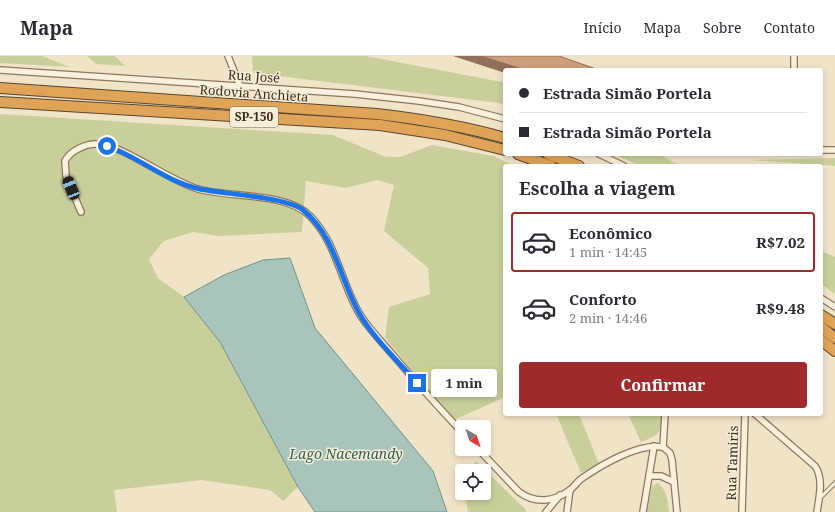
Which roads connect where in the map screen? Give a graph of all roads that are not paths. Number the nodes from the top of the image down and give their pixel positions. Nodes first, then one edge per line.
1 (794, 56) edge
2 (228, 57) edge
3 (794, 68) edge
4 (0, 70) edge
5 (240, 86) junction
6 (0, 88) edge
7 (0, 102) edge
8 (503, 118) edge
9 (503, 137) edge
10 (503, 150) edge
11 (823, 150) edge
12 (835, 150) edge
13 (524, 156) edge
14 (553, 156) edge
15 (603, 156) edge
16 (546, 164) edge
17 (573, 164) edge
18 (620, 164) edge
19 (81, 212) dead end
20 (823, 299) edge
21 (835, 308) edge
22 (823, 316) edge
23 (835, 324) edge
24 (823, 329) edge
25 (835, 338) edge
26 (823, 342) edge
27 (835, 351) edge
28 (665, 416) edge
29 (745, 416) edge
30 (757, 416) edge
31 (455, 425) edge
32 (654, 446) junction
33 (663, 447) junction
34 (485, 456) edge
35 (649, 476) junction
36 (674, 482) junction
37 (835, 483) edge
38 (570, 490) junction
39 (560, 495) junction
40 (818, 499) junction
41 (546, 512) edge
42 (566, 512) edge
43 (643, 512) edge
44 (677, 512) edge
45 (742, 512) edge
46 (817, 512) edge

1 - 3 street
2 - 5 street
4 - 5 street, Rua José
5 - 8 street, Rua José
6 - 9 highway, Rodovia Anchieta / SP-150
7 - 10 highway, Rodovia Anchieta / SP-150
11 - 12 street
13 - 16 highway
14 - 17 highway
15 - 18 street
19 - 31 street
20 - 21 street
22 - 23 highway
24 - 25 highway
26 - 27 highway
28 - 33 street
29 - 45 street, Rua Tamiris
30 - 40 street
32 - 33 street
32 - 35 street
32 - 38 street
33 - 36 street
34 - 39 street
35 - 36 street
35 - 43 street
36 - 44 street
37 - 40 lane
38 - 39 street
38 - 42 street
39 - 41 street
40 - 46 street

